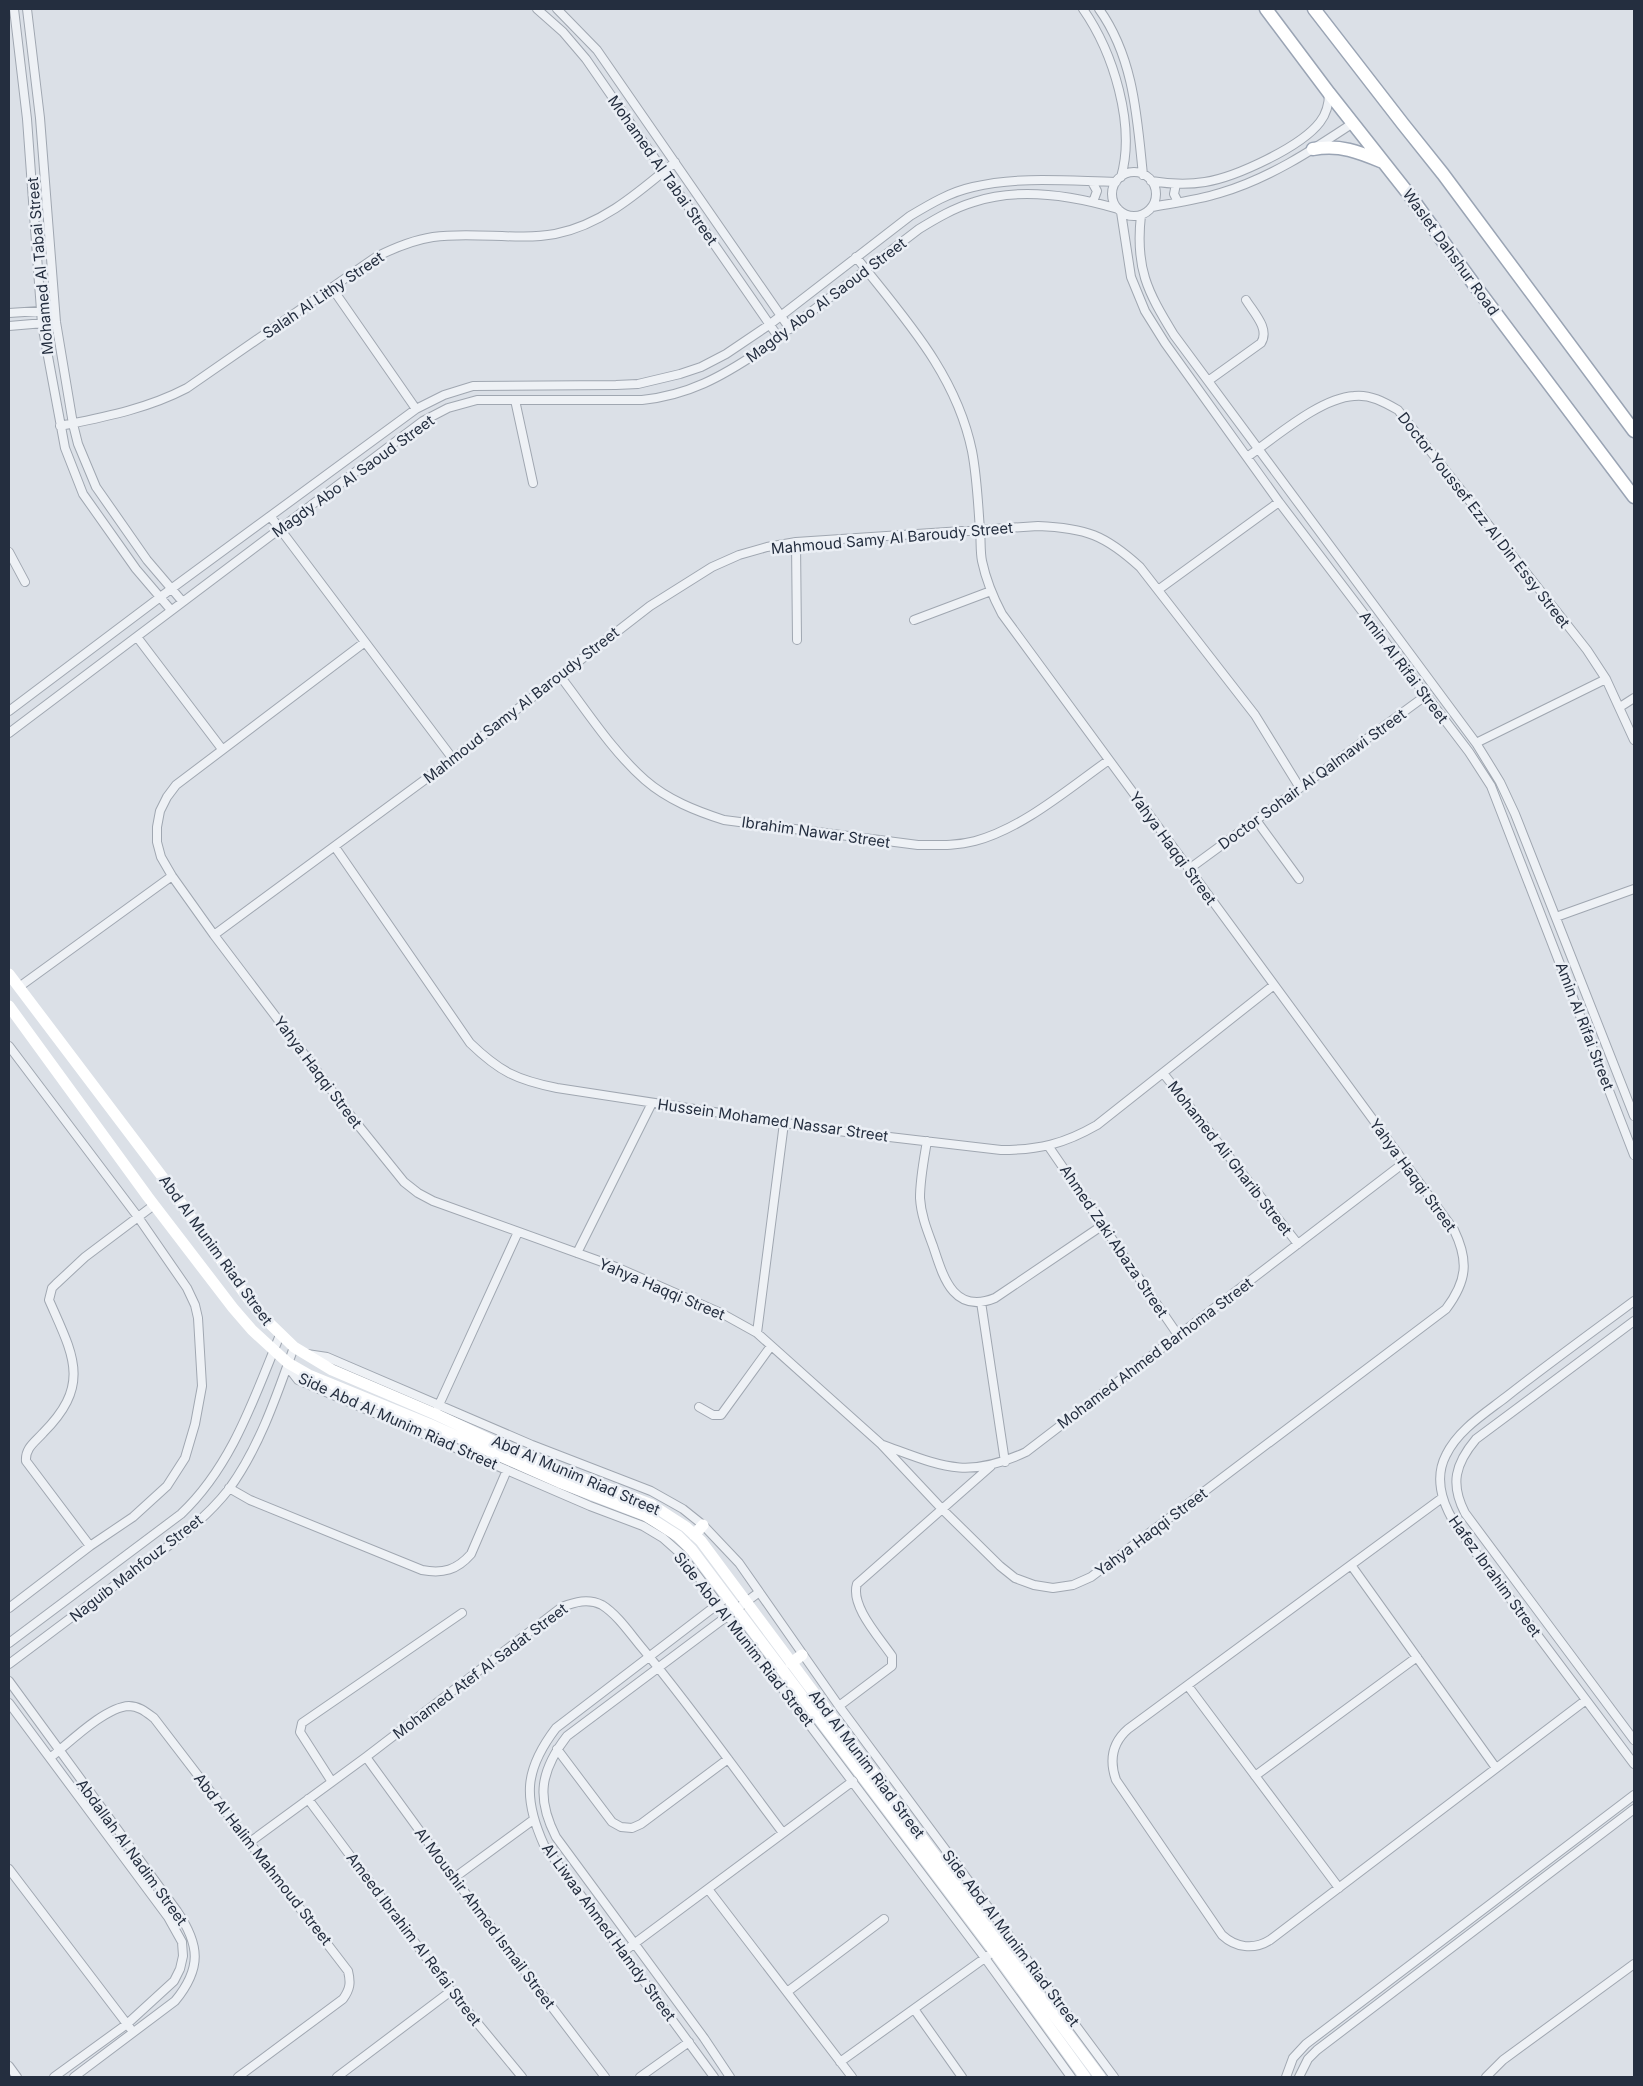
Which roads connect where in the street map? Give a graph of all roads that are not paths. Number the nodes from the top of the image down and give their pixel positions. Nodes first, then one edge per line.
1 (27, 9) edge
2 (537, 9) edge
3 (557, 9) edge
4 (1083, 9) edge
5 (1099, 9) edge
6 (1266, 9) edge
7 (1314, 9) edge
8 (12, 14) edge
9 (35, 64) junction
10 (22, 65) junction
11 (1329, 93) junction
12 (1353, 123) junction
13 (1287, 148) junction
14 (1313, 149) junction
15 (1295, 160) junction
16 (675, 162) junction
17 (1385, 163) junction
18 (664, 171) junction
19 (1143, 175) junction
20 (1118, 180) junction
21 (1151, 181) junction
22 (1092, 182) junction
23 (1176, 184) junction
24 (1093, 202) junction
25 (1178, 202) junction
26 (1152, 207) junction
27 (1120, 211) junction
28 (1141, 215) junction
29 (856, 257) junction
30 (866, 270) junction
31 (332, 288) junction
32 (1246, 300) dead end
33 (41, 310) junction
34 (55, 310) junction
35 (9, 313) edge
36 (780, 316) junction
37 (56, 322) junction
38 (42, 324) junction
39 (769, 325) junction
40 (9, 326) edge
41 (790, 329) junction
42 (779, 338) junction
43 (1208, 381) junction
44 (515, 400) junction
45 (416, 409) junction
46 (73, 424) junction
47 (60, 426) junction
48 (1634, 431) edge
49 (1259, 448) junction
50 (1246, 457) junction
51 (533, 483) dead end
52 (1634, 497) edge
53 (1279, 502) junction
54 (271, 517) junction
55 (280, 530) junction
56 (980, 530) junction
57 (796, 542) junction
58 (9, 552) edge
59 (26, 582) dead end
60 (171, 589) junction
61 (1158, 590) junction
62 (990, 591) junction
63 (160, 597) junction
64 (182, 601) junction
65 (171, 610) junction
66 (914, 620) dead end
67 (137, 637) junction
68 (798, 640) dead end
69 (365, 642) junction
70 (560, 676) junction
71 (1606, 679) junction
72 (1436, 688) junction
73 (1425, 696) junction
74 (1634, 698) edge
75 (1620, 707) junction
76 (9, 711) edge
77 (9, 733) edge
78 (1634, 740) edge
79 (1476, 743) junction
80 (222, 749) junction
81 (453, 759) junction
82 (1109, 760) junction
83 (1500, 782) junction
84 (1491, 786) junction
85 (1300, 788) junction
86 (1256, 820) junction
87 (335, 847) junction
88 (1188, 869) junction
89 (172, 876) junction
90 (1299, 879) dead end
91 (1634, 889) edge
92 (1556, 916) junction
93 (214, 935) junction
94 (9, 974) edge
95 (1274, 985) junction
96 (19, 988) junction
97 (9, 1006) edge
98 (1590, 1007) junction
99 (1578, 1011) junction
100 (53, 1031) junction
101 (35, 1041) junction
102 (9, 1046) edge
103 (78, 1066) junction
104 (1163, 1073) junction
105 (58, 1076) junction
106 (652, 1103) junction
107 (1634, 1116) edge
108 (784, 1123) junction
109 (1634, 1129) edge
110 (1626, 1133) junction
111 (927, 1140) junction
112 (1049, 1147) junction
113 (1634, 1155) edge
114 (1404, 1162) junction
115 (154, 1205) junction
116 (138, 1218) junction
117 (1103, 1225) junction
118 (518, 1232) junction
119 (1298, 1244) junction
120 (577, 1253) junction
121 (1634, 1301) edge
122 (981, 1302) junction
123 (1634, 1321) edge
124 (757, 1333) junction
125 (280, 1335) junction
126 (1178, 1335) junction
127 (771, 1346) junction
128 (273, 1351) junction
129 (298, 1351) junction
130 (289, 1364) junction
131 (1528, 1379) junction
132 (1539, 1392) junction
133 (699, 1407) dead end
134 (437, 1409) junction
135 (881, 1444) junction
136 (1005, 1462) junction
137 (991, 1466) junction
138 (507, 1470) junction
139 (229, 1488) junction
140 (1442, 1498) junction
141 (942, 1509) junction
142 (703, 1525) junction
143 (694, 1535) junction
144 (90, 1546) junction
145 (1352, 1565) junction
146 (750, 1581) junction
147 (737, 1590) junction
148 (1524, 1592) junction
149 (758, 1593) junction
150 (723, 1601) junction
151 (1512, 1601) junction
152 (745, 1602) junction
153 (9, 1608) edge
154 (462, 1613) dead end
155 (732, 1613) junction
156 (9, 1643) edge
157 (802, 1655) junction
158 (649, 1656) junction
159 (1416, 1657) junction
160 (791, 1663) junction
161 (9, 1664) edge
162 (658, 1667) junction
163 (9, 1681) edge
164 (1188, 1686) junction
165 (1586, 1700) junction
166 (9, 1703) edge
167 (839, 1706) junction
168 (1634, 1740) edge
169 (557, 1749) junction
170 (59, 1750) junction
171 (366, 1757) junction
172 (50, 1758) junction
173 (728, 1759) junction
174 (1634, 1764) edge
175 (1496, 1768) junction
176 (1255, 1776) junction
177 (332, 1782) junction
178 (853, 1782) junction
179 (1634, 1795) edge
180 (308, 1799) junction
181 (1634, 1809) edge
182 (533, 1820) junction
183 (784, 1833) junction
184 (250, 1842) junction
185 (9, 1869) edge
186 (454, 1878) junction
187 (1339, 1888) junction
188 (708, 1889) junction
189 (884, 1919) dead end
190 (634, 1944) junction
191 (999, 1948) junction
192 (623, 1952) junction
193 (1634, 1964) edge
194 (451, 1991) junction
195 (787, 1992) junction
196 (914, 2009) junction
197 (127, 2024) junction
198 (134, 2033) junction
199 (1317, 2035) junction
200 (689, 2042) junction
201 (1324, 2045) junction
202 (840, 2062) junction
203 (9, 2066) edge
204 (1105, 2075) edge
205 (17, 2077) edge
206 (54, 2077) edge
207 (74, 2077) edge
208 (238, 2077) edge
209 (337, 2077) edge
210 (522, 2077) edge
211 (605, 2077) edge
212 (640, 2077) edge
213 (714, 2077) edge
214 (730, 2077) edge
215 (852, 2077) edge
216 (962, 2077) edge
217 (1071, 2077) edge
218 (1085, 2077) edge
219 (1286, 2077) edge
220 (1300, 2077) edge
221 (1486, 2077) edge

1 - 9 street, Mohamed Al Tabai Street
2 - 18 street, Mohamed Al Tabai Street
3 - 16 street, Mohamed Al Tabai Street
4 - 20 street
5 - 19 street
6 - 11 main road, Waslet Dahshur Road
7 - 48 main road
8 - 10 street, Mohamed Al Tabai Street
9 - 10 street
9 - 34 street, Mohamed Al Tabai Street
10 - 33 street, Mohamed Al Tabai Street
11 - 12 main road, Waslet Dahshur Road
11 - 13 street
12 - 14 street
12 - 17 main road, Waslet Dahshur Road
13 - 15 street
13 - 23 street
14 - 15 street
14 - 17 main road
15 - 25 street
16 - 18 street, Salah Al Lithy Street
16 - 36 street, Mohamed Al Tabai Street
17 - 52 main road, Waslet Dahshur Road
18 - 31 street, Salah Al Lithy Street
18 - 39 street, Mohamed Al Tabai Street
19 - 20 street
19 - 21 street
20 - 22 street, Magdy Abo Al Saoud Street
20 - 27 street
21 - 23 street
21 - 26 street
22 - 24 street
22 - 29 street, Magdy Abo Al Saoud Street
23 - 25 street
24 - 27 street, Magdy Abo Al Saoud Street
24 - 30 street, Magdy Abo Al Saoud Street
25 - 26 street
26 - 28 street
27 - 28 street
27 - 50 street, Amin Al Rifai Street
28 - 43 street, Amin Al Rifai Street
29 - 30 street, Yahya Haqqi Street
29 - 36 street, Magdy Abo Al Saoud Street
30 - 41 street, Magdy Abo Al Saoud Street
30 - 56 street, Yahya Haqqi Street
31 - 45 street
31 - 46 street, Salah Al Lithy Street
32 - 43 street
33 - 34 street
33 - 35 street
33 - 38 street, Mohamed Al Tabai Street
34 - 37 street, Mohamed Al Tabai Street
36 - 39 street, Magdy Abo Al Saoud Street
36 - 41 street, Mohamed Al Tabai Street
37 - 38 street
37 - 46 street, Mohamed Al Tabai Street
38 - 40 street
38 - 47 street, Mohamed Al Tabai Street
39 - 42 street, Mohamed Al Tabai Street
39 - 45 street, Magdy Abo Al Saoud Street
41 - 42 street, Magdy Abo Al Saoud Street
42 - 44 street, Magdy Abo Al Saoud Street
43 - 49 street, Amin Al Rifai Street
44 - 51 street
44 - 55 street, Magdy Abo Al Saoud Street
45 - 54 street, Magdy Abo Al Saoud Street
46 - 47 street, Salah Al Lithy Street
46 - 60 street, Mohamed Al Tabai Street
47 - 63 street, Mohamed Al Tabai Street
49 - 50 street, Doctor Youssef Ezz Al Din Essy Street
49 - 71 street, Doctor Youssef Ezz Al Din Essy Street
49 - 72 street, Amin Al Rifai Street
50 - 53 street, Amin Al Rifai Street
53 - 61 street
53 - 73 street, Amin Al Rifai Street
54 - 55 street
54 - 60 street, Magdy Abo Al Saoud Street
55 - 64 street, Magdy Abo Al Saoud Street
55 - 69 street
56 - 57 street, Mahmoud Samy Al Baroudy Street
56 - 61 street, Mahmoud Samy Al Baroudy Street
56 - 62 street, Yahya Haqqi Street
57 - 68 street
57 - 70 street, Mahmoud Samy Al Baroudy Street
58 - 59 street
60 - 63 street, Magdy Abo Al Saoud Street
60 - 64 street, Mohamed Al Tabai Street
61 - 85 street, Mahmoud Samy Al Baroudy Street
62 - 66 street
62 - 82 street, Yahya Haqqi Street
63 - 65 street, Mohamed Al Tabai Street
63 - 76 street, Magdy Abo Al Saoud Street
64 - 65 street, Magdy Abo Al Saoud Street
65 - 67 street, Magdy Abo Al Saoud Street
67 - 77 street, Magdy Abo Al Saoud Street
67 - 80 street
69 - 80 street, Yahya Haqqi Street
69 - 81 street
70 - 81 street, Mahmoud Samy Al Baroudy Street
70 - 82 street, Ibrahim Nawar Street
71 - 75 street, Doctor Youssef Ezz Al Din Essy Street
71 - 79 street
72 - 73 street, Doctor Sohair Al Qalmawi Street
72 - 79 street, Amin Al Rifai Street
73 - 84 street, Amin Al Rifai Street
73 - 85 street, Doctor Sohair Al Qalmawi Street
74 - 75 street
75 - 78 street, Doctor Youssef Ezz Al Din Essy Street
79 - 83 street, Amin Al Rifai Street
80 - 89 street, Yahya Haqqi Street
81 - 87 street, Mahmoud Samy Al Baroudy Street
82 - 88 street, Yahya Haqqi Street
83 - 84 street
83 - 92 street, Amin Al Rifai Street
84 - 99 street, Amin Al Rifai Street
85 - 86 street, Doctor Sohair Al Qalmawi Street
86 - 88 street, Doctor Sohair Al Qalmawi Street
86 - 90 street
87 - 93 street, Mahmoud Samy Al Baroudy Street
87 - 106 street, Hussein Mohamed Nassar Street
88 - 95 street, Yahya Haqqi Street
89 - 93 street, Yahya Haqqi Street
89 - 96 street
91 - 92 street
92 - 98 street, Amin Al Rifai Street
93 - 118 street, Yahya Haqqi Street
94 - 96 street, Abd Al Munim Riad Street
95 - 104 street, Hussein Mohamed Nassar Street
95 - 114 street, Yahya Haqqi Street
96 - 100 street, Abd Al Munim Riad Street
97 - 101 street, Abd Al Munim Riad Street
98 - 99 street
98 - 107 street, Amin Al Rifai Street
99 - 110 street, Amin Al Rifai Street
100 - 101 street
100 - 103 street, Abd Al Munim Riad Street
101 - 105 street, Abd Al Munim Riad Street
102 - 116 street
103 - 105 street
103 - 125 street, Abd Al Munim Riad Street
104 - 112 street, Hussein Mohamed Nassar Street
104 - 119 street, Mohamed Ali Gharib Street
105 - 115 street, Abd Al Munim Riad Street
106 - 108 street, Hussein Mohamed Nassar Street
106 - 120 street
108 - 111 street, Hussein Mohamed Nassar Street
108 - 124 street
109 - 110 street
110 - 113 street, Amin Al Rifai Street
111 - 112 street, Hussein Mohamed Nassar Street
111 - 122 street
112 - 117 street, Ahmed Zaki Abaza Street
114 - 119 street, Mohamed Ahmed Barhoma Street
114 - 141 street, Yahya Haqqi Street
115 - 116 street
115 - 128 street, Abd Al Munim Riad Street
116 - 144 street
116 - 144 street
117 - 122 street
117 - 126 street, Ahmed Zaki Abaza Street
118 - 120 street, Yahya Haqqi Street
118 - 134 street
119 - 126 street, Mohamed Ahmed Barhoma Street
120 - 124 street, Yahya Haqqi Street
121 - 131 street, Hafez Ibrahim Street
122 - 136 street
123 - 132 street, Hafez Ibrahim Street
124 - 127 street, Yahya Haqqi Street
125 - 128 street, Naguib Mahfouz Street
125 - 129 street, Abd Al Munim Riad Street
126 - 136 street, Mohamed Ahmed Barhoma Street
127 - 133 street
127 - 135 street, Yahya Haqqi Street
128 - 130 street, Abd Al Munim Riad Street
128 - 156 street, Naguib Mahfouz Street
129 - 130 street, Naguib Mahfouz Street
129 - 134 street, Abd Al Munim Riad Street
130 - 138 street, Side Abd Al Munim Riad Street
130 - 139 street, Naguib Mahfouz Street
130 - 150 street, Abd Al Munim Riad Street
131 - 132 street
131 - 140 street, Hafez Ibrahim Street
132 - 148 street, Hafez Ibrahim Street
134 - 142 street, Side Abd Al Munim Riad Street
134 - 143 street, Abd Al Munim Riad Street
135 - 137 street, Mohamed Ahmed Barhoma Street
135 - 141 street, Yahya Haqqi Street
136 - 137 street, Mohamed Ahmed Barhoma Street
137 - 141 street
138 - 139 street
138 - 150 street, Side Abd Al Munim Riad Street
139 - 161 street, Naguib Mahfouz Street
140 - 145 street
140 - 151 street, Hafez Ibrahim Street
141 - 167 street
142 - 143 street
142 - 146 street, Side Abd Al Munim Riad Street
143 - 147 street, Abd Al Munim Riad Street
144 - 153 street
145 - 159 street
145 - 164 street
146 - 147 street, Al Liwaa Ahmed Hamdy Street
146 - 149 street, Side Abd Al Munim Riad Street
147 - 150 street, Al Liwaa Ahmed Hamdy Street
147 - 152 street, Abd Al Munim Riad Street
148 - 151 street
148 - 168 street, Hafez Ibrahim Street
149 - 152 street, Al Liwaa Ahmed Hamdy Street
149 - 157 street, Side Abd Al Munim Riad Street
150 - 155 street, Abd Al Munim Riad Street
150 - 158 street, Al Liwaa Ahmed Hamdy Street
151 - 165 street, Hafez Ibrahim Street
152 - 155 street, Al Liwaa Ahmed Hamdy Street
152 - 160 street, Abd Al Munim Riad Street
154 - 177 street
155 - 162 street, Al Liwaa Ahmed Hamdy Street
155 - 178 street, Side Abd Al Munim Riad Street
155 - 191 street, Abd Al Munim Riad Street
157 - 160 street
157 - 167 street, Side Abd Al Munim Riad Street
158 - 162 street, Mohamed Atef Al Sadat Street
158 - 171 street, Mohamed Atef Al Sadat Street
158 - 182 street, Al Liwaa Ahmed Hamdy Street
159 - 175 street
159 - 176 street
160 - 191 street, Abd Al Munim Riad Street
162 - 169 street, Al Liwaa Ahmed Hamdy Street
162 - 173 street, Mohamed Atef Al Sadat Street
163 - 170 street, Abdallah Al Nadim Street
164 - 176 street
164 - 187 street
165 - 174 street, Hafez Ibrahim Street
165 - 175 street
166 - 172 street, Abdallah Al Nadim Street
167 - 191 street, Side Abd Al Munim Riad Street
169 - 173 street
169 - 190 street, Al Liwaa Ahmed Hamdy Street
170 - 172 street, Abd Al Halim Mahmoud Street
170 - 184 street, Abd Al Halim Mahmoud Street
170 - 198 street, Abdallah Al Nadim Street
171 - 177 street, Mohamed Atef Al Sadat Street
171 - 186 street, Al Moushir Ahmed Ismail Street
172 - 197 street, Abdallah Al Nadim Street
173 - 183 street, Mohamed Atef Al Sadat Street
175 - 187 street
176 - 187 street
177 - 180 street, Mohamed Atef Al Sadat Street
178 - 183 street
178 - 191 street, Side Abd Al Munim Riad Street
179 - 199 street
180 - 184 street, Mohamed Atef Al Sadat Street
180 - 194 street, Ameed Ibrahim Al Refai Street
181 - 201 street
182 - 186 street
182 - 192 street, Al Liwaa Ahmed Hamdy Street
183 - 188 street
184 - 208 street, Abd Al Halim Mahmoud Street
185 - 197 street
186 - 211 street, Al Moushir Ahmed Ismail Street
188 - 190 street
188 - 195 street
189 - 195 street
190 - 192 street
190 - 214 street, Al Liwaa Ahmed Hamdy Street
191 - 196 street
191 - 204 street, Abd Al Munim Riad Street
191 - 217 street, Side Abd Al Munim Riad Street
191 - 218 street, Abd Al Munim Riad Street
192 - 200 street, Al Liwaa Ahmed Hamdy Street
193 - 221 street
194 - 209 street
194 - 210 street, Ameed Ibrahim Al Refai Street
195 - 202 street
196 - 202 street
196 - 216 street
197 - 198 street
197 - 206 street, Abdallah Al Nadim Street
198 - 207 street, Abdallah Al Nadim Street
199 - 201 street
199 - 219 street
200 - 212 street
200 - 213 street, Al Liwaa Ahmed Hamdy Street
201 - 220 street
202 - 215 street
203 - 205 street

